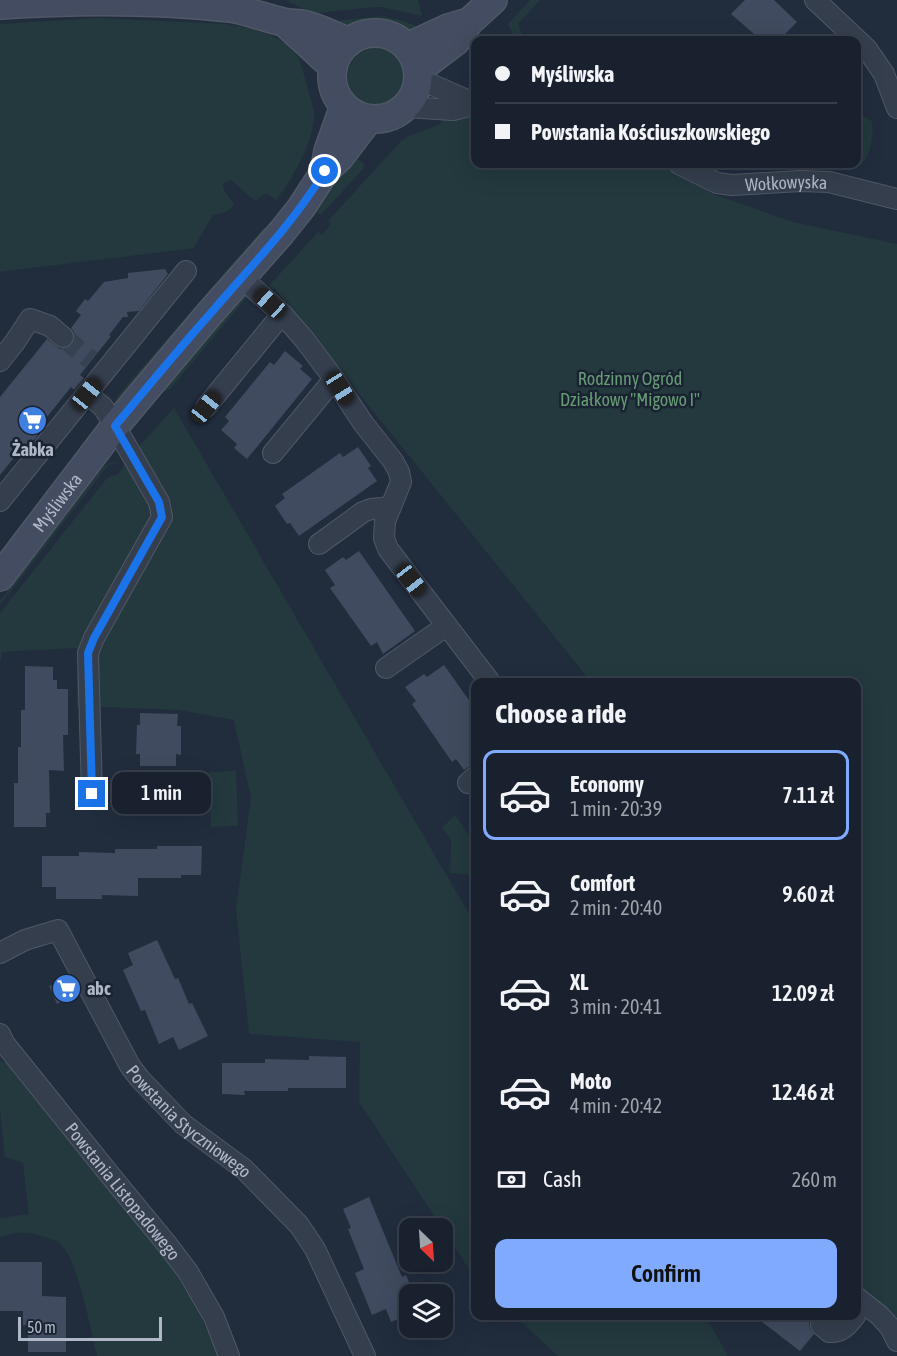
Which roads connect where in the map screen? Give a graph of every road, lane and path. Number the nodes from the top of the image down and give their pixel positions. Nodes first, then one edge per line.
1 (493, 0) edge
2 (815, 0) edge
3 (0, 5) edge
4 (284, 22) junction
5 (853, 36) edge
6 (349, 42) junction
7 (861, 43) edge
8 (415, 66) junction
9 (333, 67) junction
10 (471, 101) edge
11 (471, 105) edge
12 (344, 106) junction
13 (406, 107) junction
14 (897, 108) edge
15 (369, 119) junction
16 (688, 168) edge
17 (325, 171) junction
18 (897, 199) edge
19 (186, 271) dead end
20 (242, 278) junction
21 (282, 314) junction
22 (63, 337) tunnel mouth
23 (0, 360) edge
24 (334, 379) junction
25 (87, 394) junction
26 (206, 407) dead end
27 (115, 426) junction
28 (273, 453) dead end
29 (0, 501) edge
30 (391, 507) junction
31 (319, 544) dead end
32 (0, 577) edge
33 (446, 626) junction
34 (386, 668) dead end
35 (487, 678) edge
36 (92, 794) dead end
37 (0, 953) edge
38 (0, 1034) edge
39 (861, 1308) edge
40 (850, 1320) edge
41 (821, 1325) dead end
42 (897, 1341) edge
43 (229, 1356) edge
44 (365, 1356) edge

1 - 8 street
2 - 5 street
3 - 4 street
4 - 6 street
4 - 9 street
6 - 8 street
6 - 9 street
7 - 14 street
8 - 10 street
8 - 13 street
9 - 12 street
11 - 13 street
12 - 15 street
12 - 17 street, Myśliwska
13 - 15 street
15 - 17 street, Myśliwska
16 - 18 street, Wołkowyska
17 - 20 street, Myśliwska
19 - 25 street
20 - 21 street
20 - 27 street, Myśliwska
21 - 24 street
21 - 26 street
22 - 23 street
24 - 28 street
24 - 30 street
25 - 27 street
25 - 29 street
27 - 32 street, Myśliwska
27 - 36 street
30 - 31 street
30 - 33 street
33 - 34 street
33 - 35 street
37 - 44 street, Powstania Styczniowego
38 - 43 street, Powstania Listopadowego
39 - 42 street
40 - 41 street

